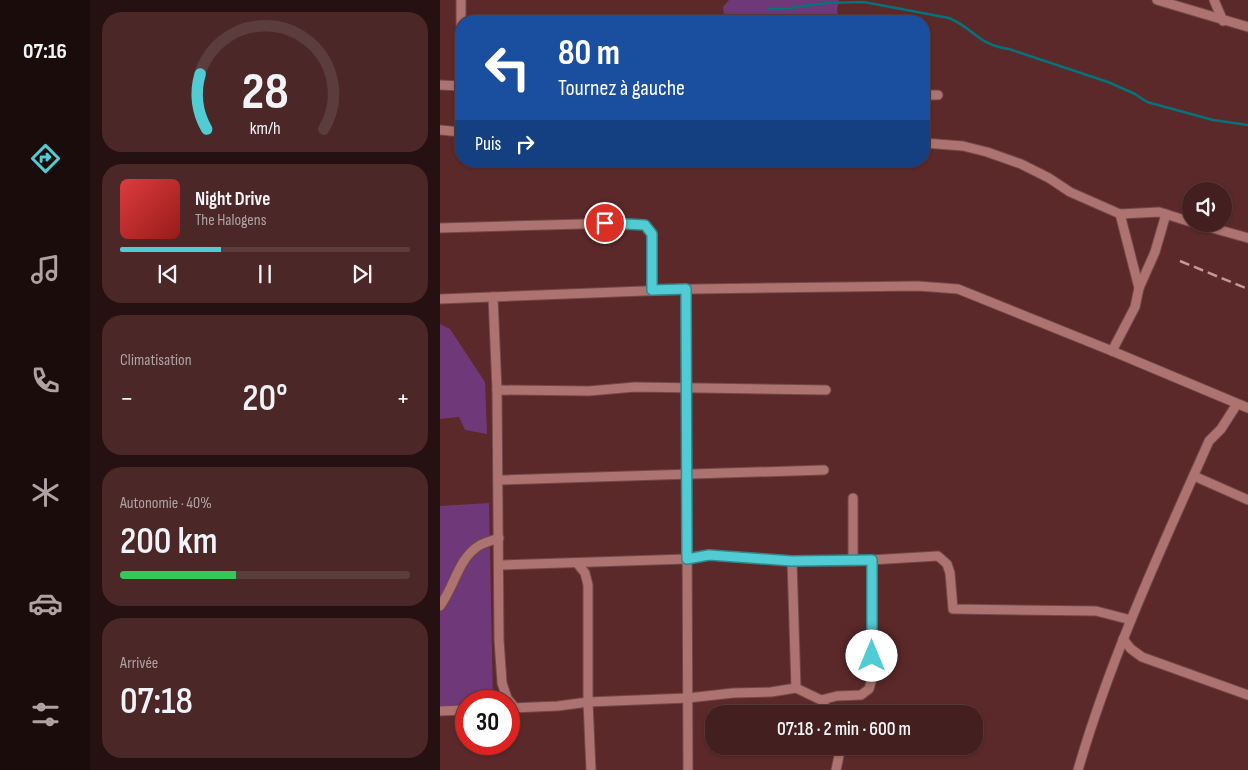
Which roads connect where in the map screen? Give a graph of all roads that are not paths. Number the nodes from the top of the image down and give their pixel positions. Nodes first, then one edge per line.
1 (461, 0) edge
2 (1157, 0) edge
3 (1214, 0) edge
4 (461, 15) edge
5 (1223, 21) junction
6 (1248, 27) edge
7 (440, 85) edge
8 (455, 86) edge
9 (930, 95) edge
10 (938, 95) dead end
11 (440, 130) edge
12 (455, 131) edge
13 (930, 143) edge
14 (1120, 214) junction
15 (1166, 214) junction
16 (1182, 219) edge
17 (440, 228) edge
18 (1227, 232) edge
19 (1248, 238) edge
20 (1139, 288) junction
21 (686, 289) junction
22 (652, 290) junction
23 (493, 297) junction
24 (440, 299) edge
25 (1112, 351) junction
26 (688, 389) junction
27 (497, 390) junction
28 (826, 390) dead end
29 (1237, 404) junction
30 (1248, 408) edge
31 (824, 470) dead end
32 (686, 474) junction
33 (1194, 476) junction
34 (498, 480) junction
35 (853, 498) dead end
36 (1248, 500) edge
37 (499, 538) junction
38 (687, 559) junction
39 (872, 560) junction
40 (792, 561) junction
41 (853, 561) junction
42 (577, 562) junction
43 (499, 565) junction
44 (440, 606) edge
45 (1131, 620) junction
46 (1123, 639) junction
47 (796, 688) junction
48 (505, 690) edge
49 (1248, 695) edge
50 (688, 698) junction
51 (821, 700) junction
52 (588, 702) junction
53 (824, 705) edge
54 (520, 708) edge
55 (455, 710) edge
56 (440, 711) edge
57 (839, 755) edge
58 (591, 770) edge
59 (688, 770) edge
60 (836, 770) edge
61 (1078, 770) edge

1 - 4 street
2 - 5 street
3 - 5 street
5 - 6 street
7 - 8 street
9 - 10 street
11 - 12 street
13 - 14 street
14 - 15 street
14 - 20 street
15 - 16 street
15 - 20 street
17 - 22 street
18 - 19 street
20 - 25 street
21 - 22 street
21 - 25 street
21 - 26 street
22 - 23 street
23 - 24 street
23 - 27 street
25 - 29 street
26 - 27 street
26 - 28 street
26 - 32 street
27 - 34 street
29 - 30 street
29 - 33 street
31 - 32 street
32 - 34 street
32 - 38 street
33 - 36 street
33 - 45 street
34 - 37 street
35 - 41 street
37 - 43 street
37 - 44 street
38 - 40 street
38 - 42 street
38 - 50 street
39 - 41 street
39 - 45 street
39 - 51 street
40 - 41 street
40 - 47 street
42 - 43 street
42 - 52 street
43 - 48 street
45 - 46 street
46 - 49 street
46 - 61 street
47 - 50 street
47 - 51 street
50 - 52 street
50 - 59 street
51 - 53 street
52 - 54 street
52 - 58 street
55 - 56 street
57 - 60 street

